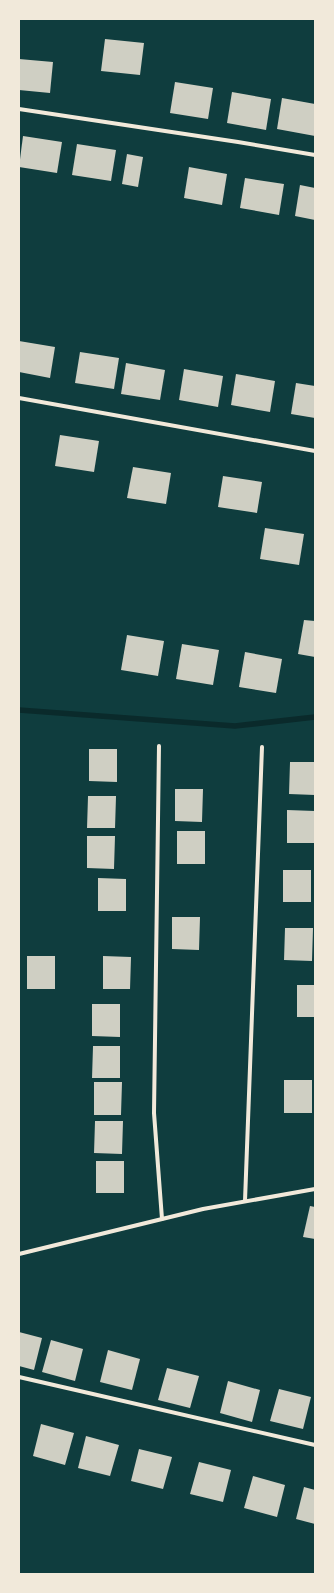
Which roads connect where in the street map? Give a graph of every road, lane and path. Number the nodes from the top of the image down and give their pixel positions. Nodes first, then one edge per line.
1 (19, 109) edge
2 (315, 155) edge
3 (19, 398) edge
4 (315, 451) edge
5 (159, 746) dead end
6 (262, 747) dead end
7 (315, 1189) edge
8 (245, 1201) junction
9 (162, 1219) junction
10 (19, 1254) edge
11 (19, 1377) edge
12 (315, 1445) edge

1 - 2 street
3 - 4 street
5 - 9 street
6 - 8 street
7 - 8 street
8 - 9 street
9 - 10 street
11 - 12 street

